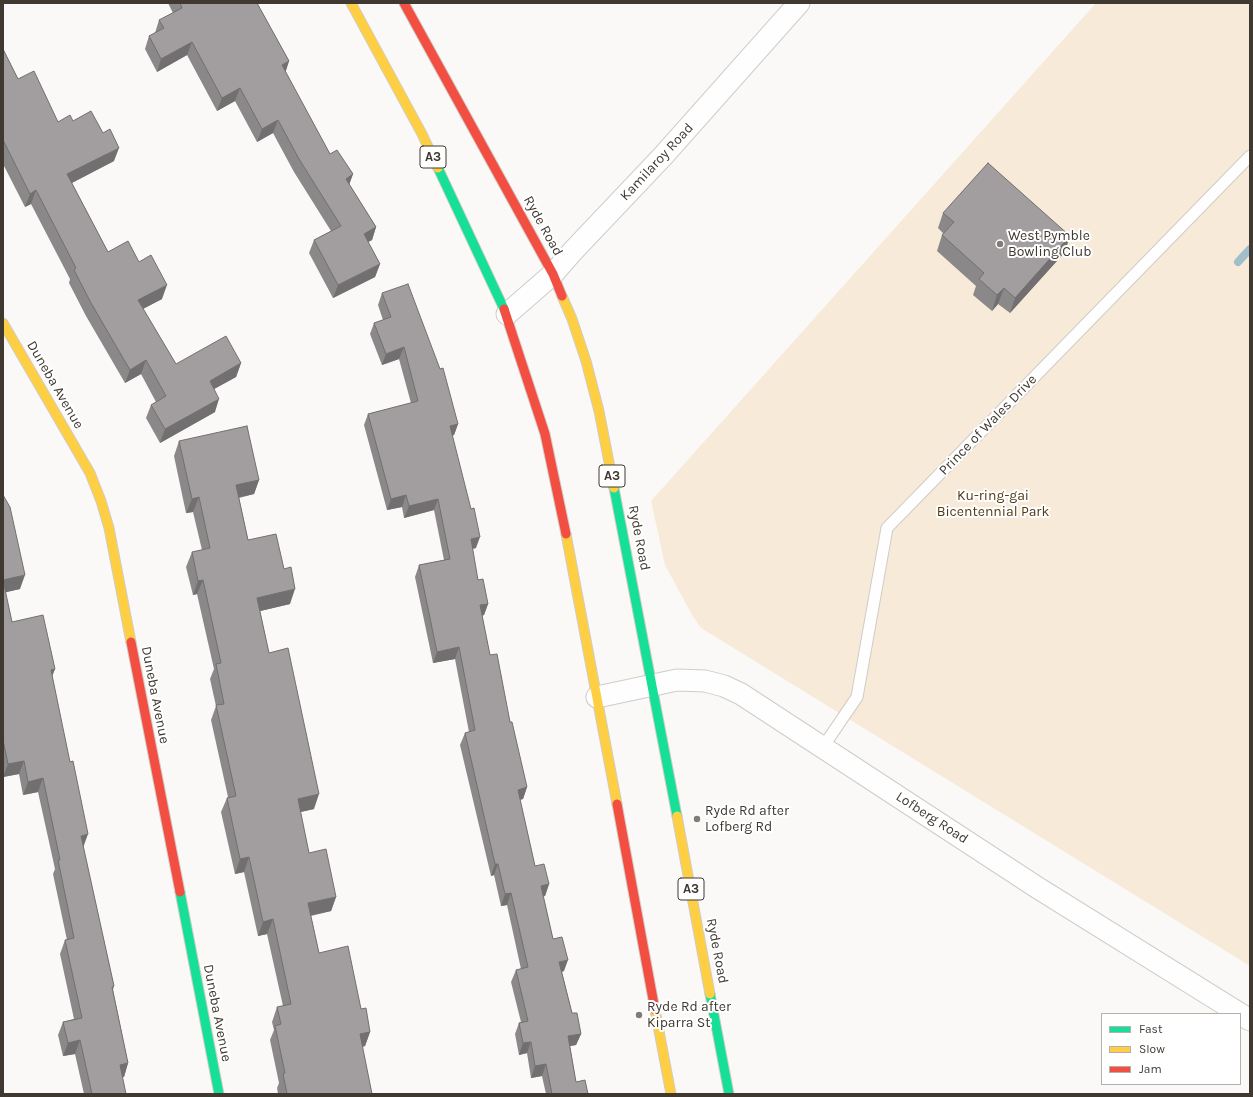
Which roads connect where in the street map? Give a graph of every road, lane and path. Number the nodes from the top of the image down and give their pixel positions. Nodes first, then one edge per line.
1 (351, 3) edge
2 (404, 3) edge
3 (799, 3) edge
4 (1250, 156) edge
5 (553, 274) junction
6 (508, 314) junction
7 (4, 328) edge
8 (652, 684) junction
9 (597, 697) junction
10 (823, 747) junction
11 (1239, 1013) edge
12 (1241, 1014) edge
13 (1250, 1020) edge
14 (218, 1094) edge
15 (671, 1094) edge
16 (729, 1094) edge

1 - 6 main road, A3
2 - 5 main road, Ryde Road / A3
3 - 5 street, Kamilaroy Road
4 - 10 lane, Prince of Wales Drive
5 - 6 street, Kamilaroy Road
5 - 8 main road, Ryde Road / A3
6 - 9 main road, A3
7 - 14 main road, Duneba Avenue
8 - 9 street, Lofberg Road
8 - 10 street, Lofberg Road
8 - 16 main road, Ryde Road / A3
9 - 15 main road, A3
10 - 11 street, Lofberg Road
12 - 13 street, Lofberg Road

